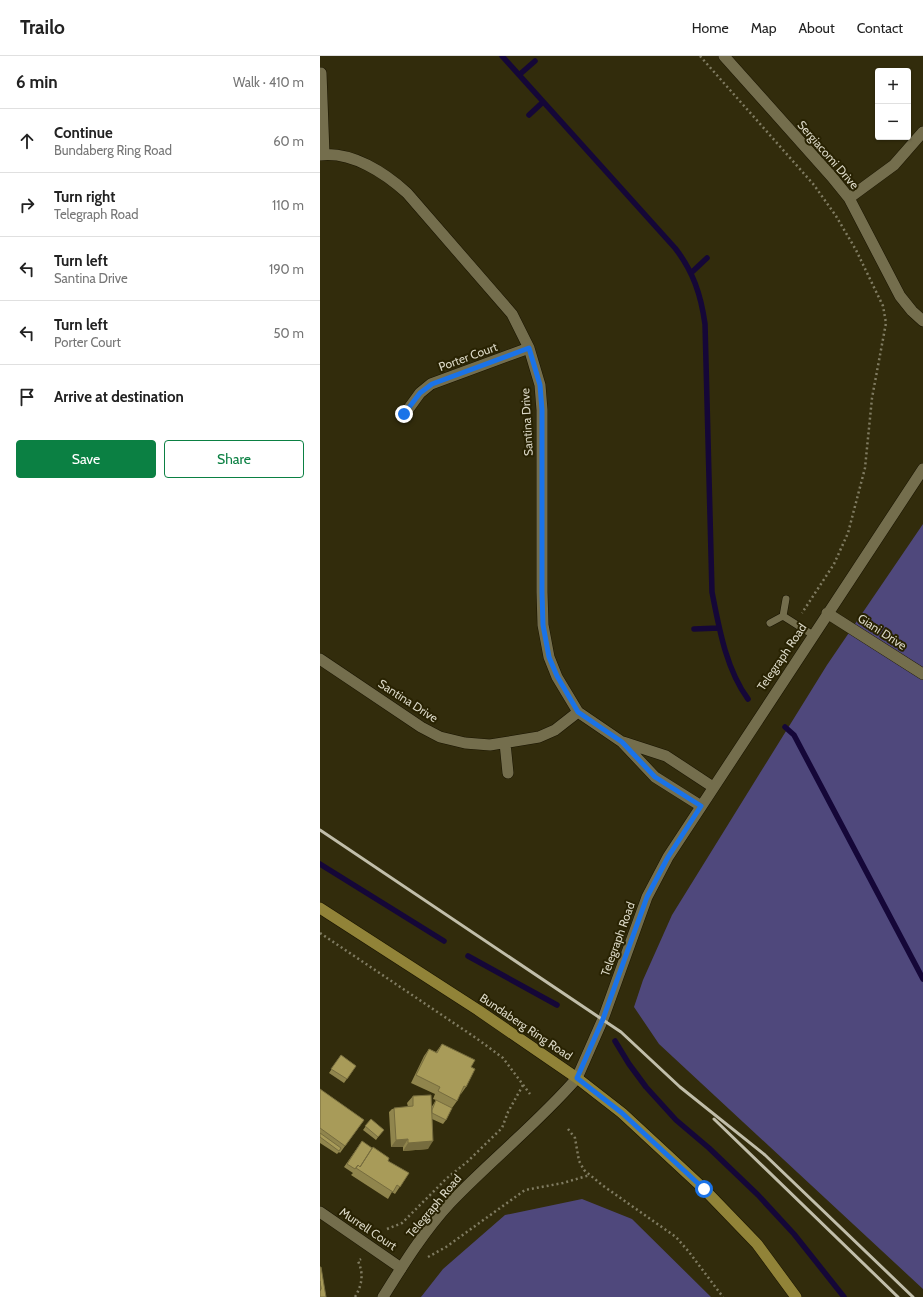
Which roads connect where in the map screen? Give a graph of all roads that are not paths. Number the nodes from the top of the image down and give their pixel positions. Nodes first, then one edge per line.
1 (724, 56) edge
2 (321, 73) edge
3 (923, 132) edge
4 (322, 155) edge
5 (849, 198) junction
6 (923, 321) edge
7 (529, 348) junction
8 (404, 414) dead end
9 (923, 469) edge
10 (786, 599) dead end
11 (828, 613) junction
12 (783, 616) junction
13 (770, 623) dead end
14 (813, 635) junction
15 (320, 658) edge
16 (923, 674) edge
17 (578, 712) junction
18 (622, 742) junction
19 (505, 743) junction
20 (508, 773) dead end
21 (713, 787) junction
22 (701, 806) junction
23 (320, 908) edge
24 (577, 1078) junction
25 (320, 1212) edge
26 (401, 1268) junction
27 (383, 1297) edge
28 (796, 1297) edge

1 - 5 street, Sergiacomi Drive
2 - 4 street
3 - 5 street
4 - 7 street, Santina Drive
5 - 6 street, Sergiacomi Drive
7 - 8 street, Porter Court
7 - 17 street, Santina Drive
9 - 11 street, Telegraph Road
10 - 12 lane
11 - 14 street, Telegraph Road
11 - 16 street, Giani Drive
12 - 13 lane
12 - 14 lane
14 - 21 street, Telegraph Road
15 - 19 street, Santina Drive
17 - 18 street, Santina Drive
17 - 19 street, Santina Drive
18 - 21 street, Santina Drive
18 - 22 street, Santina Drive
19 - 20 street
21 - 22 street, Telegraph Road
22 - 24 street, Telegraph Road
23 - 24 main road, Bundaberg Ring Road
24 - 26 street, Telegraph Road
24 - 28 main road, Bundaberg Ring Road
25 - 26 street, Murrell Court
26 - 27 street, Telegraph Road

